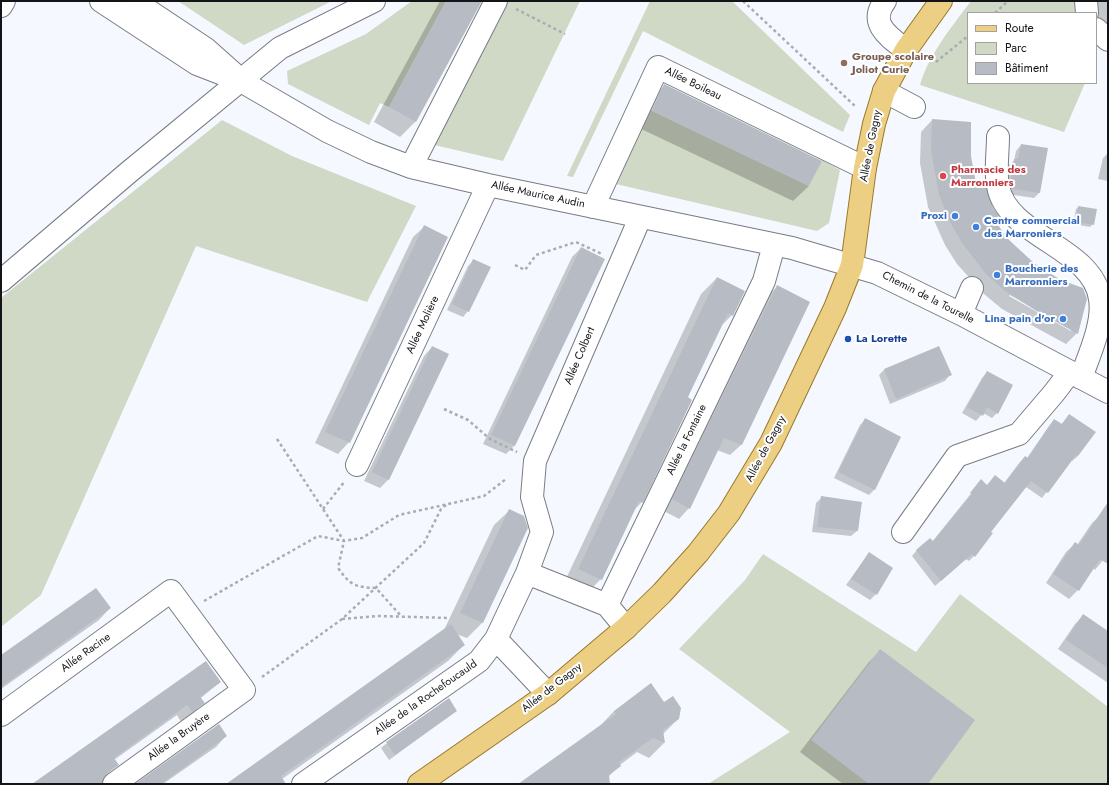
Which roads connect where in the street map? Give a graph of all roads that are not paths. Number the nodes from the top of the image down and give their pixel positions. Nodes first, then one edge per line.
1 (4, 1) edge
2 (101, 1) edge
3 (134, 1) edge
4 (374, 1) edge
5 (885, 1) edge
6 (942, 1) edge
7 (1086, 1) edge
8 (504, 4) edge
9 (1, 6) edge
10 (1087, 12) edge
11 (1097, 30) edge
12 (1108, 40) edge
13 (906, 50) junction
14 (241, 81) junction
15 (884, 91) junction
16 (914, 107) dead end
17 (998, 137) dead end
18 (411, 167) junction
19 (865, 168) junction
20 (488, 185) junction
21 (593, 207) junction
22 (640, 218) junction
23 (774, 245) junction
24 (852, 265) junction
25 (1, 281) edge
26 (972, 288) dead end
27 (961, 314) junction
28 (1075, 375) junction
29 (1108, 392) edge
30 (357, 465) road end
31 (532, 497) joint
32 (903, 532) dead end
33 (527, 573) junction
34 (607, 605) junction
35 (626, 628) junction
36 (496, 639) junction
37 (244, 690) joint
38 (548, 694) junction
39 (1, 715) edge
40 (114, 784) edge
41 (303, 784) edge
42 (419, 784) edge

1 - 9 street
2 - 14 street, Allée Maurice Audin
3 - 14 street, Allée Maurice Audin
4 - 14 street
5 - 13 street
6 - 13 main road, Allée de Gagny
7 - 10 street
8 - 18 street
11 - 12 street
13 - 15 main road, Allée de Gagny
14 - 18 street, Allée Maurice Audin
14 - 25 street
15 - 16 street
15 - 19 main road, Allée de Gagny
17 - 28 street
18 - 20 street, Allée Maurice Audin
19 - 21 street, Allée Boileau
19 - 24 main road, Allée de Gagny
20 - 21 street, Allée Maurice Audin
20 - 30 street, Allée Molière
21 - 22 street, Allée Maurice Audin
22 - 23 street, Allée Maurice Audin
22 - 31 street, Allée Colbert
23 - 24 street, Allée Maurice Audin
23 - 34 street, Allée la Fontaine
24 - 27 street, Chemin de la Tourelle
24 - 35 main road, Allée de Gagny
26 - 27 street
27 - 28 street, Chemin de la Tourelle
28 - 29 street, Chemin de la Tourelle
28 - 32 street
31 - 33 street, Allée de la Rochefoucauld
33 - 34 street
33 - 36 street, Allée de la Rochefoucauld
34 - 35 street
35 - 38 main road, Allée de Gagny
36 - 38 street
36 - 41 street, Allée de la Rochefoucauld
37 - 39 street, Allée Racine
37 - 40 street, Allée la Bruyère
38 - 42 main road, Allée de Gagny

